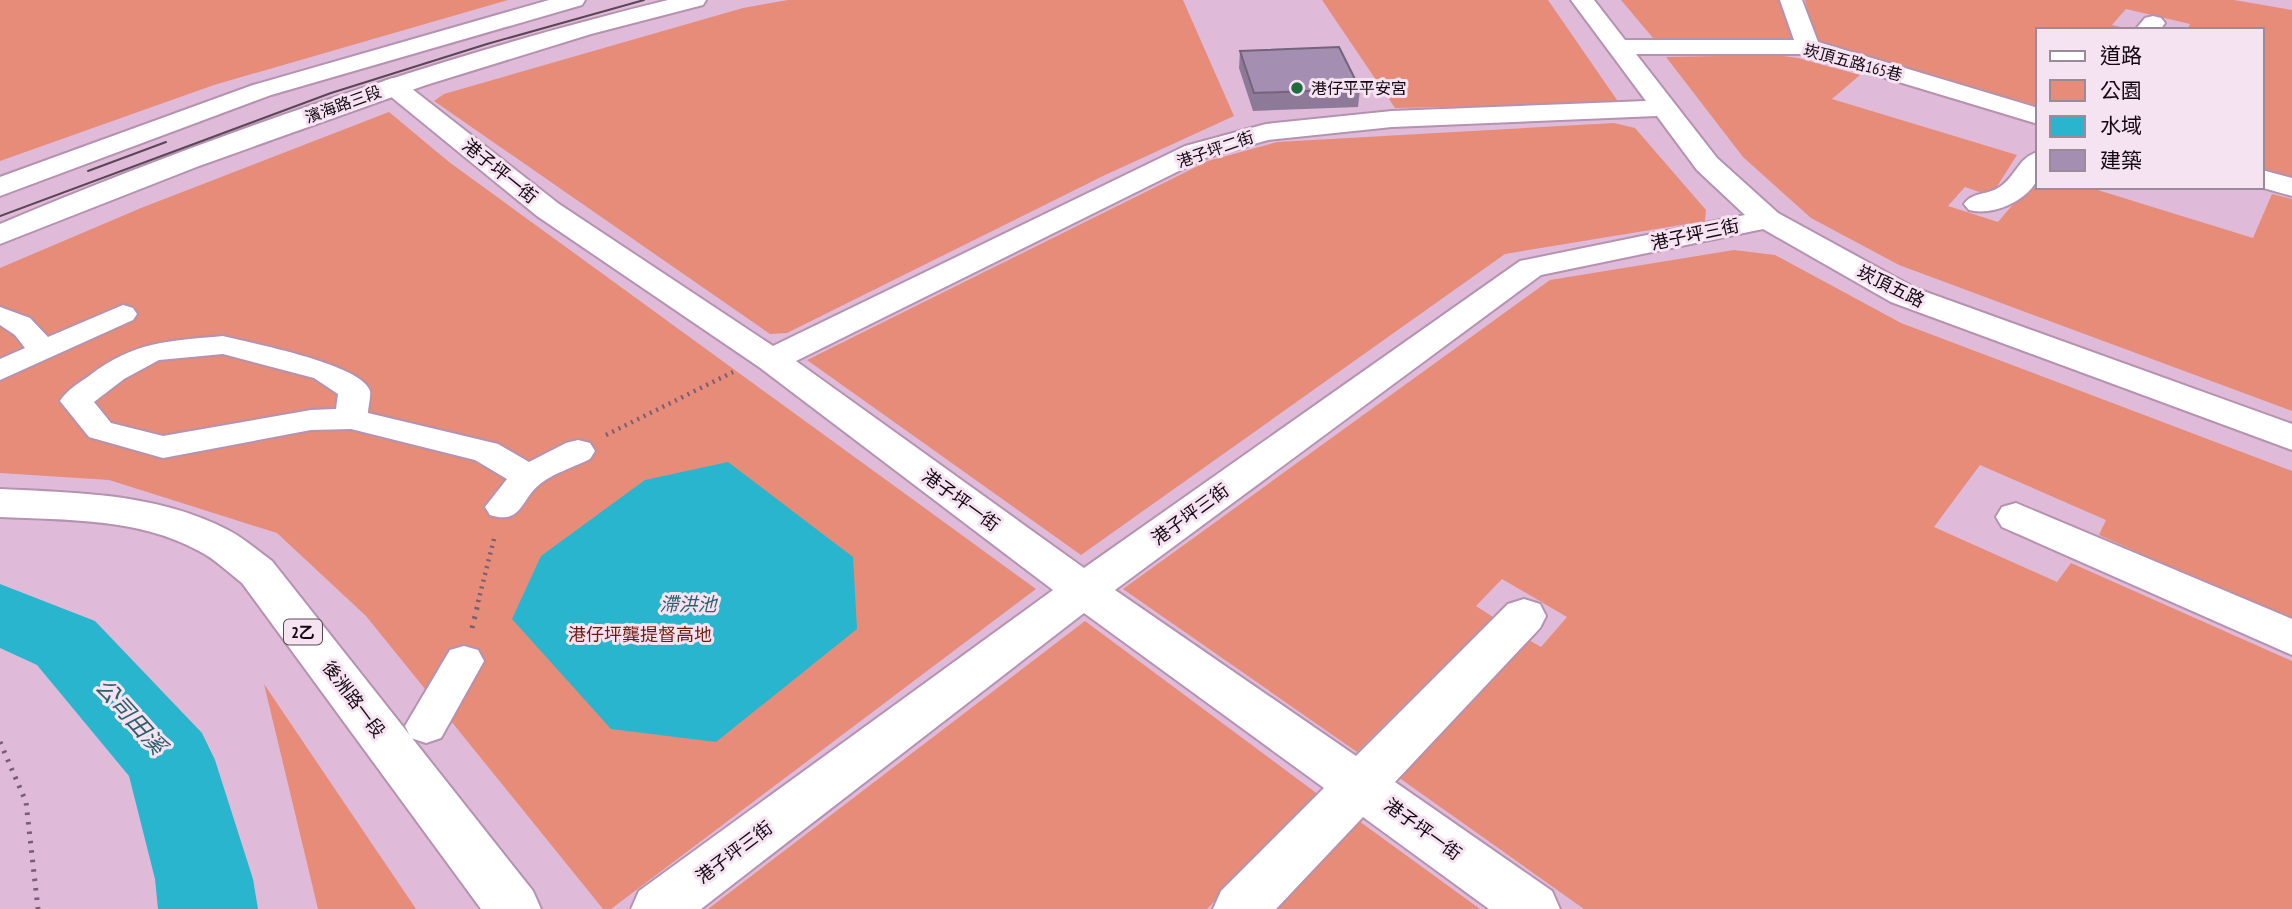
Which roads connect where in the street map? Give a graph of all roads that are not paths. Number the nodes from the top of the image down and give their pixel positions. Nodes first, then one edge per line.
1 (574, 0) edge
2 (695, 0) edge
3 (1582, 0) edge
4 (1791, 0) edge
5 (1620, 47) junction
6 (1808, 47) junction
7 (393, 86) junction
8 (1662, 108) junction
9 (2036, 115) edge
10 (2036, 162) edge
11 (2264, 180) edge
12 (0, 187) edge
13 (2292, 187) edge
14 (1979, 204) dead end
15 (1767, 219) junction
16 (0, 235) edge
17 (123, 314) dead end
18 (0, 316) edge
19 (120, 348) dead end
20 (42, 352) junction
21 (152, 352) junction
22 (755, 365) junction
23 (0, 371) edge
24 (351, 419) junction
25 (2292, 438) edge
26 (578, 451) dead end
27 (528, 476) junction
28 (0, 503) edge
29 (502, 507) road end
30 (2016, 517) dead end
31 (1084, 590) junction
32 (1524, 616) dead end
33 (2292, 638) edge
34 (464, 661) road end
35 (426, 726) dead end
36 (1360, 784) junction
37 (514, 909) edge
38 (658, 909) edge
39 (1240, 909) edge
40 (1534, 909) edge

1 - 12 street, 濱海路三段
2 - 7 street, 濱海路三段
3 - 5 street, 崁頂五路
4 - 6 street
5 - 6 street, 崁頂五路165巷
5 - 8 street, 崁頂五路
6 - 9 street, 崁頂五路165巷
7 - 16 street, 濱海路三段
7 - 22 street, 港子坪一街
8 - 15 street, 崁頂五路
8 - 22 street, 港子坪二街
10 - 14 street
11 - 13 street
15 - 25 street, 崁頂五路
15 - 31 street, 港子坪三街
17 - 20 street
18 - 20 street
19 - 21 street
20 - 23 street
21 - 24 street
21 - 24 street
22 - 31 street, 港子坪一街
24 - 27 street
26 - 27 street
27 - 29 street
28 - 37 street, 後洲路一段 / 2乙
30 - 33 street
31 - 36 street, 港子坪一街
31 - 38 street, 港子坪三街
32 - 36 street
34 - 35 street
36 - 39 street
36 - 40 street, 港子坪一街

